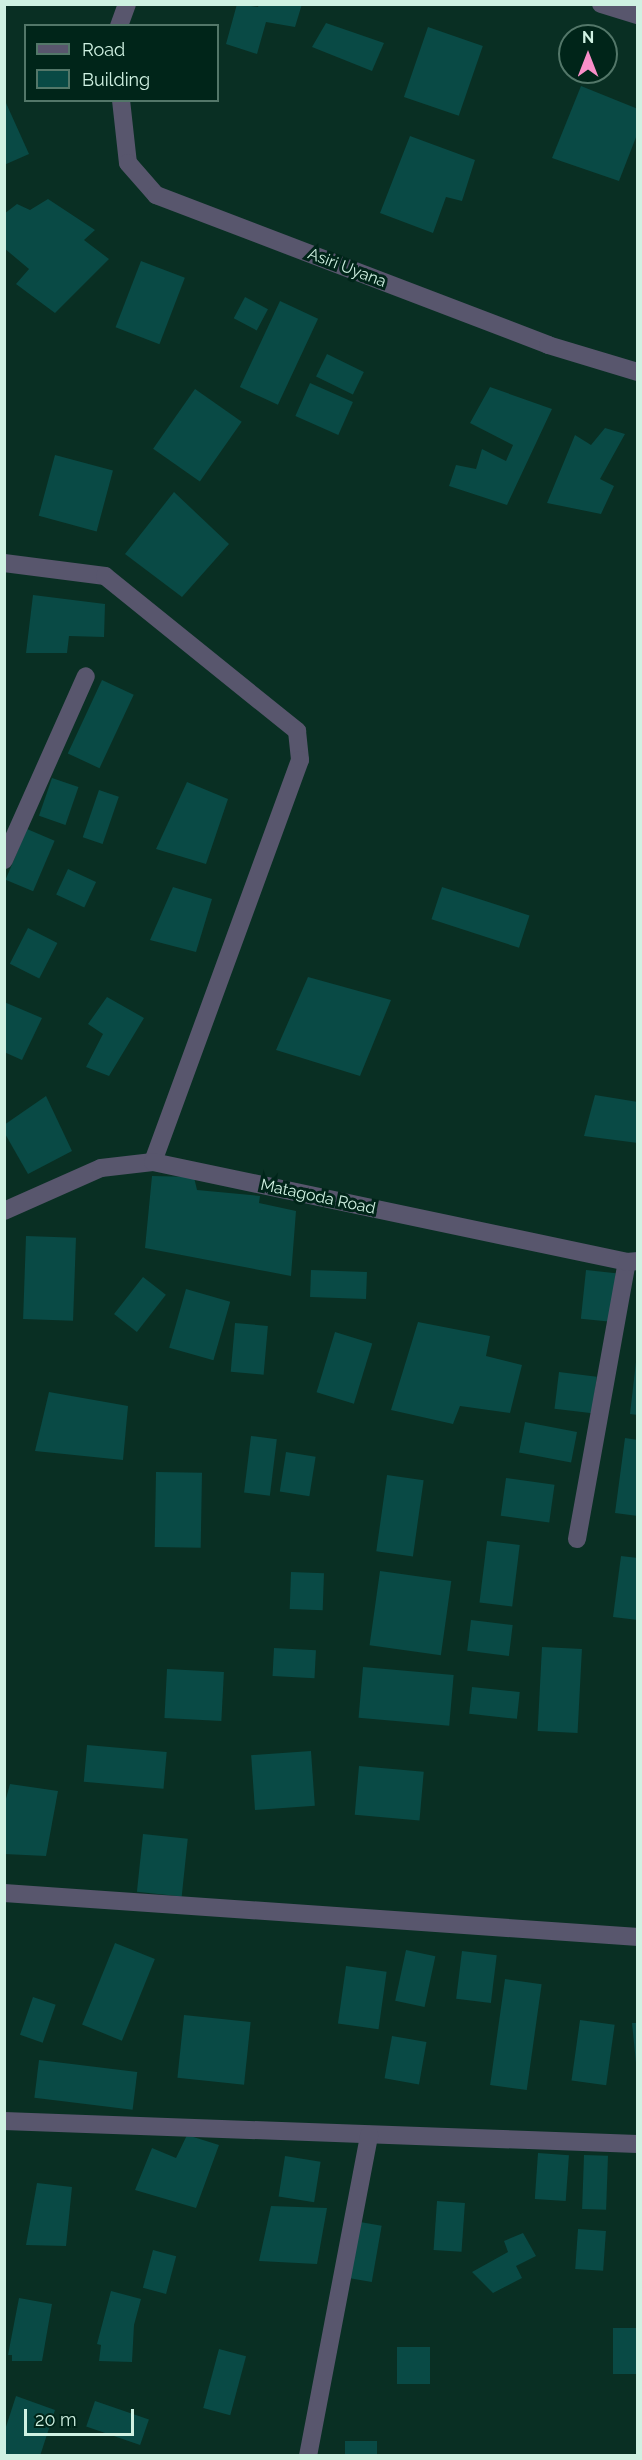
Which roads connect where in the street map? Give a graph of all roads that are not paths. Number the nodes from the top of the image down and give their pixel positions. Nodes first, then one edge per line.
1 (127, 4) edge
2 (600, 4) edge
3 (638, 15) edge
4 (121, 24) edge
5 (121, 102) edge
6 (638, 372) edge
7 (4, 563) edge
8 (86, 676) dead end
9 (4, 860) edge
10 (153, 1162) junction
11 (4, 1211) edge
12 (632, 1262) edge
13 (577, 1539) dead end
14 (4, 1893) edge
15 (638, 1937) edge
16 (4, 2121) edge
17 (369, 2135) junction
18 (638, 2144) edge
19 (308, 2456) edge

1 - 4 street
2 - 3 street
5 - 6 street, Asiri Uyana
7 - 10 street
8 - 9 street
10 - 11 street, Matagoda Road
10 - 12 street, Matagoda Road
12 - 13 street
14 - 15 street
16 - 17 street
17 - 18 street
17 - 19 street

